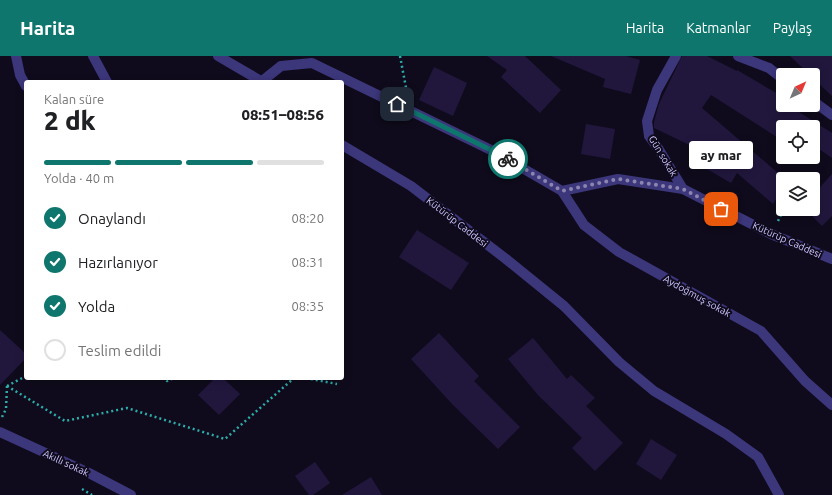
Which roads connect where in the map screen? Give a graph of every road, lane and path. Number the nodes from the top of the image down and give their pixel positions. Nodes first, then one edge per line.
1 (16, 56) edge
2 (93, 56) edge
3 (218, 56) edge
4 (400, 56) edge
5 (676, 56) edge
6 (738, 56) edge
7 (776, 74) edge
8 (107, 80) edge
9 (258, 80) edge
10 (264, 80) edge
11 (24, 83) edge
12 (820, 106) edge
13 (411, 111) junction
14 (832, 115) edge
15 (344, 146) edge
16 (683, 189) junction
17 (562, 191) junction
18 (832, 259) edge
19 (24, 377) edge
20 (292, 380) edge
21 (316, 380) edge
22 (337, 384) dead end
23 (7, 386) junction
24 (832, 404) edge
25 (0, 420) edge
26 (0, 432) edge
27 (132, 495) edge
28 (779, 495) edge

1 - 11 street
2 - 8 street
3 - 9 street
4 - 13 path
5 - 16 street, Gün sokak
6 - 7 street
10 - 13 street
12 - 14 street
13 - 17 street
15 - 28 street, Kütürüp Caddesi
16 - 17 street, Kütürüp Caddesi
16 - 18 street, Kütürüp Caddesi
17 - 24 street, Aydoğmuş sokak
19 - 23 path
20 - 23 path
21 - 22 path
23 - 25 path
26 - 27 street, Akıllı sokak

